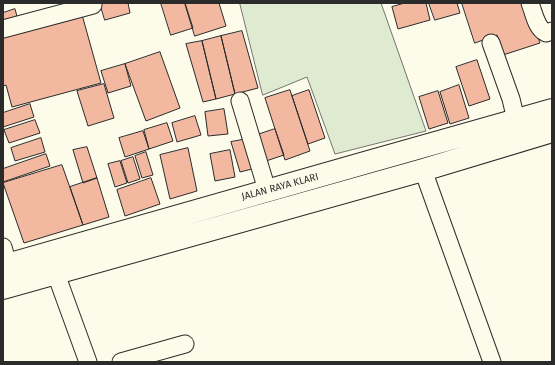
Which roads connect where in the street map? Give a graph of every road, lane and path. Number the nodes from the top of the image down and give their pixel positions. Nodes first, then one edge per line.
1 (530, 3) edge
2 (93, 5) dead end
3 (3, 30) edge
4 (552, 31) edge
5 (491, 43) dead end
6 (240, 101) dead end
7 (552, 110) edge
8 (516, 120) junction
9 (552, 131) edge
10 (423, 170) junction
11 (267, 190) junction
12 (5, 259) edge
13 (56, 274) junction
14 (3, 288) edge
15 (185, 344) dead end
16 (153, 358) edge
17 (88, 362) edge
18 (121, 362) edge
19 (492, 362) edge

1 - 4 street
2 - 3 street
5 - 8 street
6 - 11 street
7 - 8 highway, JALAN RAYA KLARI
8 - 11 highway, JALAN RAYA KLARI
9 - 10 highway
10 - 13 highway
10 - 19 street
11 - 12 highway, JALAN RAYA KLARI
13 - 14 highway
13 - 17 street
15 - 16 street
16 - 18 street

